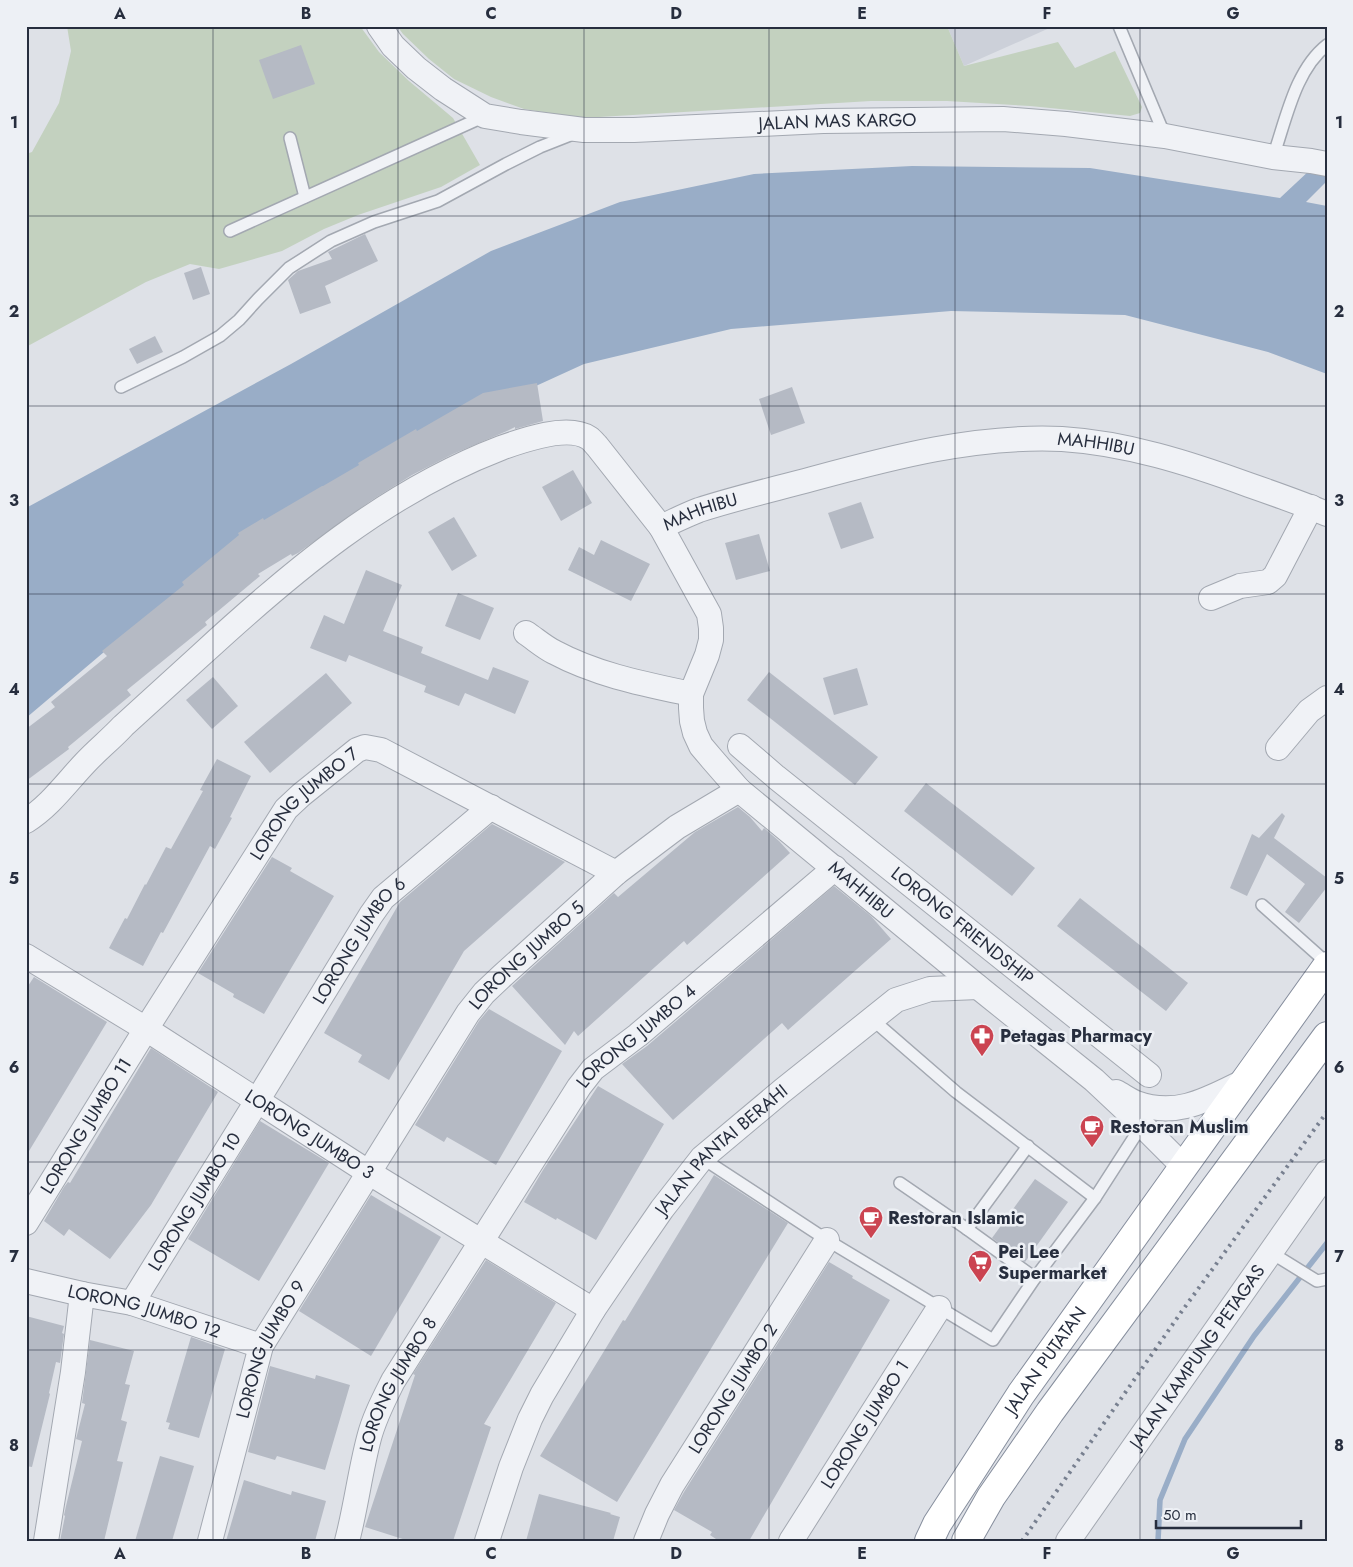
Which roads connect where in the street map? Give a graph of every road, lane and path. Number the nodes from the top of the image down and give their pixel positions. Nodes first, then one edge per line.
1 (378, 26) edge
2 (1120, 26) edge
3 (1327, 45) edge
4 (485, 116) junction
5 (584, 130) junction
6 (1165, 136) junction
7 (290, 138) dead end
8 (1273, 157) junction
9 (1319, 162) edge
10 (305, 197) junction
11 (230, 231) dead end
12 (121, 387) dead end
13 (1319, 511) edge
14 (661, 527) junction
15 (1211, 598) dead end
16 (526, 633) dead end
17 (691, 694) junction
18 (1327, 698) edge
19 (740, 746) dead end
20 (1278, 748) dead end
21 (776, 777) junction
22 (746, 795) junction
23 (491, 807) junction
24 (26, 822) edge
25 (835, 868) junction
26 (616, 873) junction
27 (1262, 905) dead end
28 (28, 962) edge
29 (1327, 964) edge
30 (978, 987) junction
31 (873, 1020) junction
32 (146, 1029) junction
33 (1327, 1036) edge
34 (1149, 1074) dead end
35 (1094, 1080) junction
36 (1243, 1082) junction
37 (257, 1101) junction
38 (1142, 1125) junction
39 (1028, 1146) junction
40 (702, 1158) junction
41 (1184, 1167) junction
42 (368, 1172) junction
43 (1327, 1172) edge
44 (900, 1183) dead end
45 (1095, 1198) junction
46 (26, 1223) edge
47 (968, 1229) junction
48 (827, 1240) junction
49 (481, 1242) junction
50 (1277, 1256) junction
51 (1035, 1278) junction
52 (1322, 1280) edge
53 (26, 1281) edge
54 (82, 1294) junction
55 (132, 1303) junction
56 (938, 1308) junction
57 (594, 1310) junction
58 (261, 1346) junction
59 (46, 1541) edge
60 (210, 1541) edge
61 (347, 1541) edge
62 (487, 1541) edge
63 (646, 1541) edge
64 (791, 1541) edge
65 (929, 1541) edge
66 (966, 1541) edge
67 (1068, 1541) edge

1 - 4 street, JALAN MAS KARGO
2 - 6 lane
3 - 8 lane
4 - 5 street, JALAN MAS KARGO
4 - 10 lane
5 - 6 street, JALAN MAS KARGO
5 - 12 lane
6 - 8 street, JALAN MAS KARGO
7 - 10 lane
8 - 9 street, JALAN MAS KARGO
10 - 11 lane
13 - 14 street, MAHHIBU
13 - 15 street
14 - 17 street, MAHHIBU
14 - 24 street
16 - 17 street
17 - 22 street, MAHHIBU
18 - 20 street
19 - 21 street, LORONG FRIENDSHIP
21 - 22 street
21 - 34 street, LORONG FRIENDSHIP
22 - 25 street, MAHHIBU
22 - 26 street, LORONG JUMBO 5
23 - 26 street, LORONG JUMBO 7
23 - 32 street, LORONG JUMBO 7
23 - 37 street, LORONG JUMBO 6
25 - 30 street, MAHHIBU
25 - 49 street, LORONG JUMBO 4
26 - 42 street, LORONG JUMBO 5
27 - 29 lane
28 - 32 street, LORONG JUMBO 3
29 - 36 highway, JALAN PUTATAN
30 - 31 street, JALAN PANTAI BERAHI
30 - 35 street
31 - 39 lane
31 - 40 street, JALAN PANTAI BERAHI
32 - 37 street, LORONG JUMBO 3
32 - 46 street, LORONG JUMBO 11
33 - 66 highway, JALAN PUTATAN
35 - 36 street
35 - 38 street
36 - 41 highway, JALAN PUTATAN
37 - 42 street, LORONG JUMBO 3
37 - 55 street, LORONG JUMBO 10
38 - 41 street
38 - 45 lane
39 - 45 lane
39 - 47 lane
40 - 48 lane
40 - 57 street, JALAN PANTAI BERAHI
41 - 65 highway, JALAN PUTATAN
42 - 49 street, LORONG JUMBO 3
42 - 58 street, LORONG JUMBO 9
43 - 50 street, JALAN KAMPUNG PETAGAS
44 - 47 lane
45 - 51 lane
47 - 51 lane
48 - 56 lane
48 - 63 street, LORONG JUMBO 2
49 - 57 street, LORONG JUMBO 3
49 - 61 street, LORONG JUMBO 8
50 - 52 lane
50 - 67 street, JALAN KAMPUNG PETAGAS
51 - 56 lane
53 - 54 street, LORONG JUMBO 12
54 - 55 street, LORONG JUMBO 12
54 - 59 street
55 - 58 street, LORONG JUMBO 12
56 - 64 street, LORONG JUMBO 1
57 - 62 street, JALAN PANTAI BERAHI
58 - 60 street, LORONG JUMBO 9

